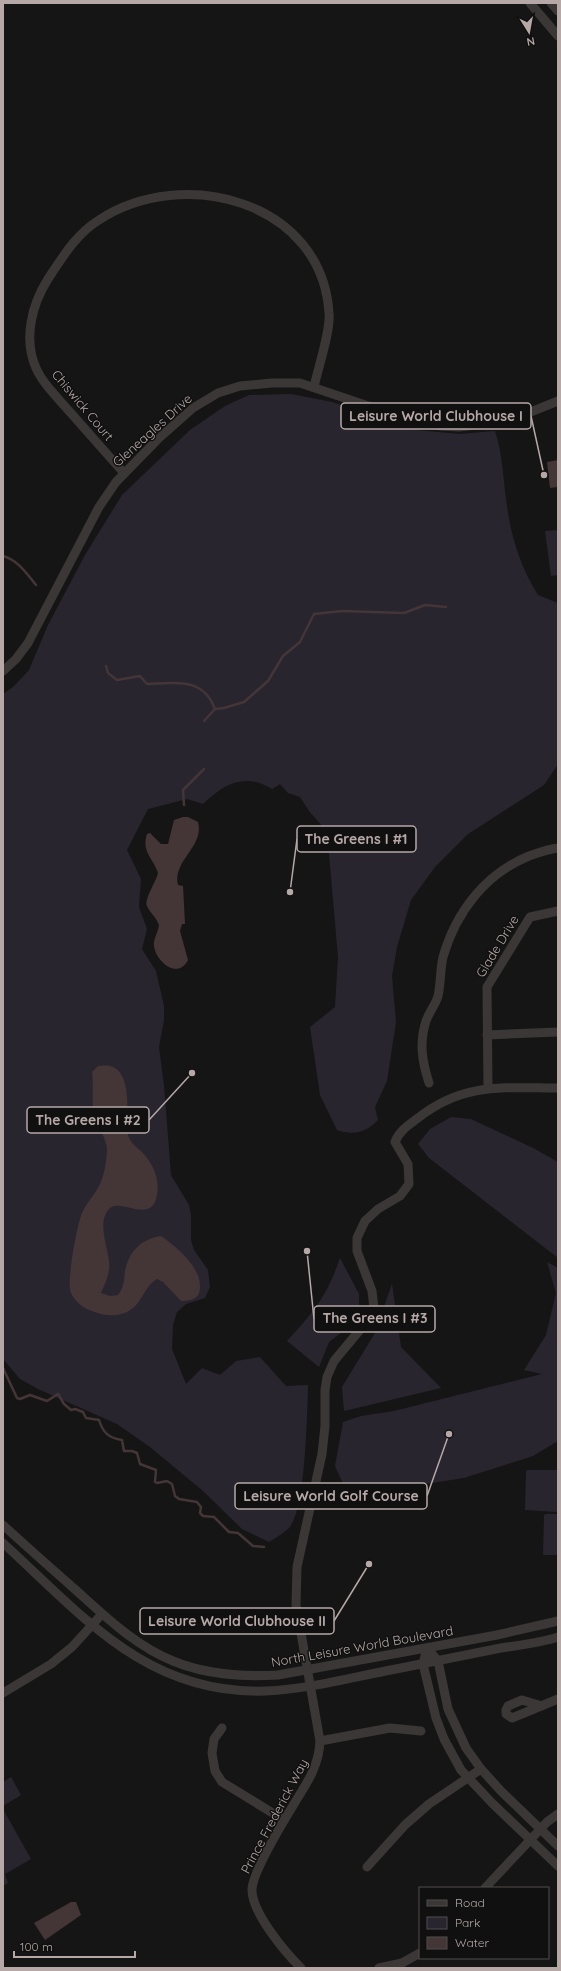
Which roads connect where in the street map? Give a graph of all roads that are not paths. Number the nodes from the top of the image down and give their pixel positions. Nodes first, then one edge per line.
1 (530, 3) edge
2 (551, 3) edge
3 (558, 11) edge
4 (558, 36) edge
5 (314, 387) junction
6 (558, 401) edge
7 (124, 473) junction
8 (3, 671) edge
9 (558, 848) edge
10 (558, 911) edge
11 (558, 1032) edge
12 (487, 1036) junction
13 (429, 1083) dead end
14 (488, 1088) junction
15 (558, 1088) edge
16 (3, 1526) edge
17 (3, 1544) edge
18 (102, 1614) junction
19 (558, 1620) edge
20 (93, 1626) junction
21 (558, 1637) edge
22 (427, 1648) junction
23 (438, 1661) junction
24 (423, 1664) junction
25 (307, 1670) junction
26 (310, 1685) junction
27 (3, 1693) edge
28 (558, 1699) edge
29 (542, 1706) dead end
30 (222, 1728) dead end
31 (421, 1731) dead end
32 (320, 1741) junction
33 (481, 1769) junction
34 (467, 1778) junction
35 (558, 1814) edge
36 (284, 1820) junction
37 (541, 1829) junction
38 (531, 1840) junction
39 (558, 1846) edge
40 (558, 1866) edge
41 (367, 1867) dead end
42 (486, 1887) edge
43 (419, 1954) edge
44 (301, 1968) edge
45 (379, 1968) edge

1 - 4 street
2 - 3 street
5 - 6 street, Gleneagles Drive
5 - 7 street, Gleneagles Drive
5 - 7 street, Chiswick Court
7 - 8 street, Gleneagles Drive
9 - 13 street
10 - 12 street, Glade Drive
11 - 12 street
12 - 14 street, Glade Drive
14 - 15 street
14 - 25 street, Prince Frederick Way
16 - 18 street, North Leisure World Boulevard
17 - 20 street, North Leisure World Boulevard
18 - 20 street
18 - 25 street, North Leisure World Boulevard
19 - 22 street, North Leisure World Boulevard
20 - 26 street, North Leisure World Boulevard
20 - 27 street
21 - 23 street, North Leisure World Boulevard
22 - 23 street
22 - 24 street
22 - 25 street, North Leisure World Boulevard
23 - 24 street, North Leisure World Boulevard
23 - 33 street
24 - 26 street, North Leisure World Boulevard
24 - 34 street
25 - 26 street, Prince Frederick Way
26 - 32 street, Prince Frederick Way
28 - 29 street
30 - 36 street
31 - 32 street
32 - 36 street, Prince Frederick Way
33 - 34 street
33 - 37 street
34 - 38 street
34 - 41 street
35 - 37 street
36 - 44 street, Prince Frederick Way
37 - 38 street
37 - 39 street
38 - 40 street
38 - 42 street
43 - 45 street

